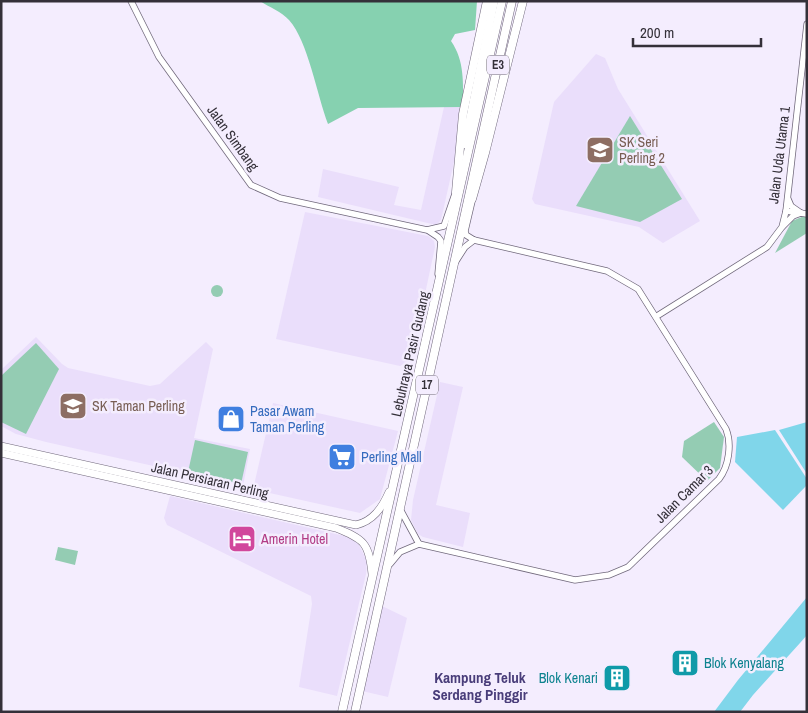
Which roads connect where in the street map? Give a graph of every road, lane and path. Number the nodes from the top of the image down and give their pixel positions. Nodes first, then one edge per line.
1 (131, 1) edge
2 (487, 1) edge
3 (494, 1) edge
4 (502, 1) edge
5 (512, 1) edge
6 (522, 1) edge
7 (807, 24) edge
8 (475, 128) joint
9 (484, 129) joint
10 (459, 167) junction
11 (456, 191) junction
12 (787, 196) junction
13 (473, 197) junction
14 (465, 210) junction
15 (786, 211) junction
16 (804, 213) edge
17 (782, 227) junction
18 (427, 230) junction
19 (450, 236) junction
20 (474, 240) junction
21 (455, 261) junction
22 (436, 295) junction
23 (657, 316) junction
24 (1, 446) edge
25 (1, 453) edge
26 (394, 483) junction
27 (400, 508) junction
28 (420, 544) junction
29 (372, 574) junction
30 (385, 574) junction
31 (342, 712) edge
32 (354, 712) edge

1 - 18 street, Jalan Simbang
2 - 10 highway
3 - 10 highway
4 - 8 highway, Lebuhraya Pasir Gudang / E3
5 - 9 highway, Lebuhraya Pasir Gudang / E3
6 - 13 highway
7 - 12 street, Jalan Uda Utama 1
8 - 19 highway, Lebuhraya Pasir Gudang / 17
9 - 14 highway, Lebuhraya Pasir Gudang / 17
10 - 11 highway
11 - 18 street
11 - 19 highway
12 - 15 street, Jalan Uda Utama 1
12 - 16 street
13 - 14 highway
13 - 20 street
14 - 21 highway, Lebuhraya Pasir Gudang / 17
15 - 16 street
15 - 17 street, Jalan Uda Utama 1
16 - 17 street
17 - 23 street, Jalan Uda Utama 1
18 - 22 street
19 - 22 highway, Lebuhraya Pasir Gudang / 17
20 - 21 street
20 - 23 street, Jalan Camar 3
21 - 27 highway, Lebuhraya Pasir Gudang / 17
22 - 26 highway, Lebuhraya Pasir Gudang / 17
23 - 28 street, Jalan Camar 3
24 - 26 main road, Jalan Persiaran Perling
25 - 29 main road, Jalan Persiaran Perling
26 - 29 highway, Lebuhraya Pasir Gudang / 17
27 - 28 street
27 - 30 highway, Lebuhraya Pasir Gudang / 17
28 - 30 street
29 - 31 highway, Lebuhraya Pasir Gudang / 17
30 - 32 highway, Lebuhraya Pasir Gudang / 17

